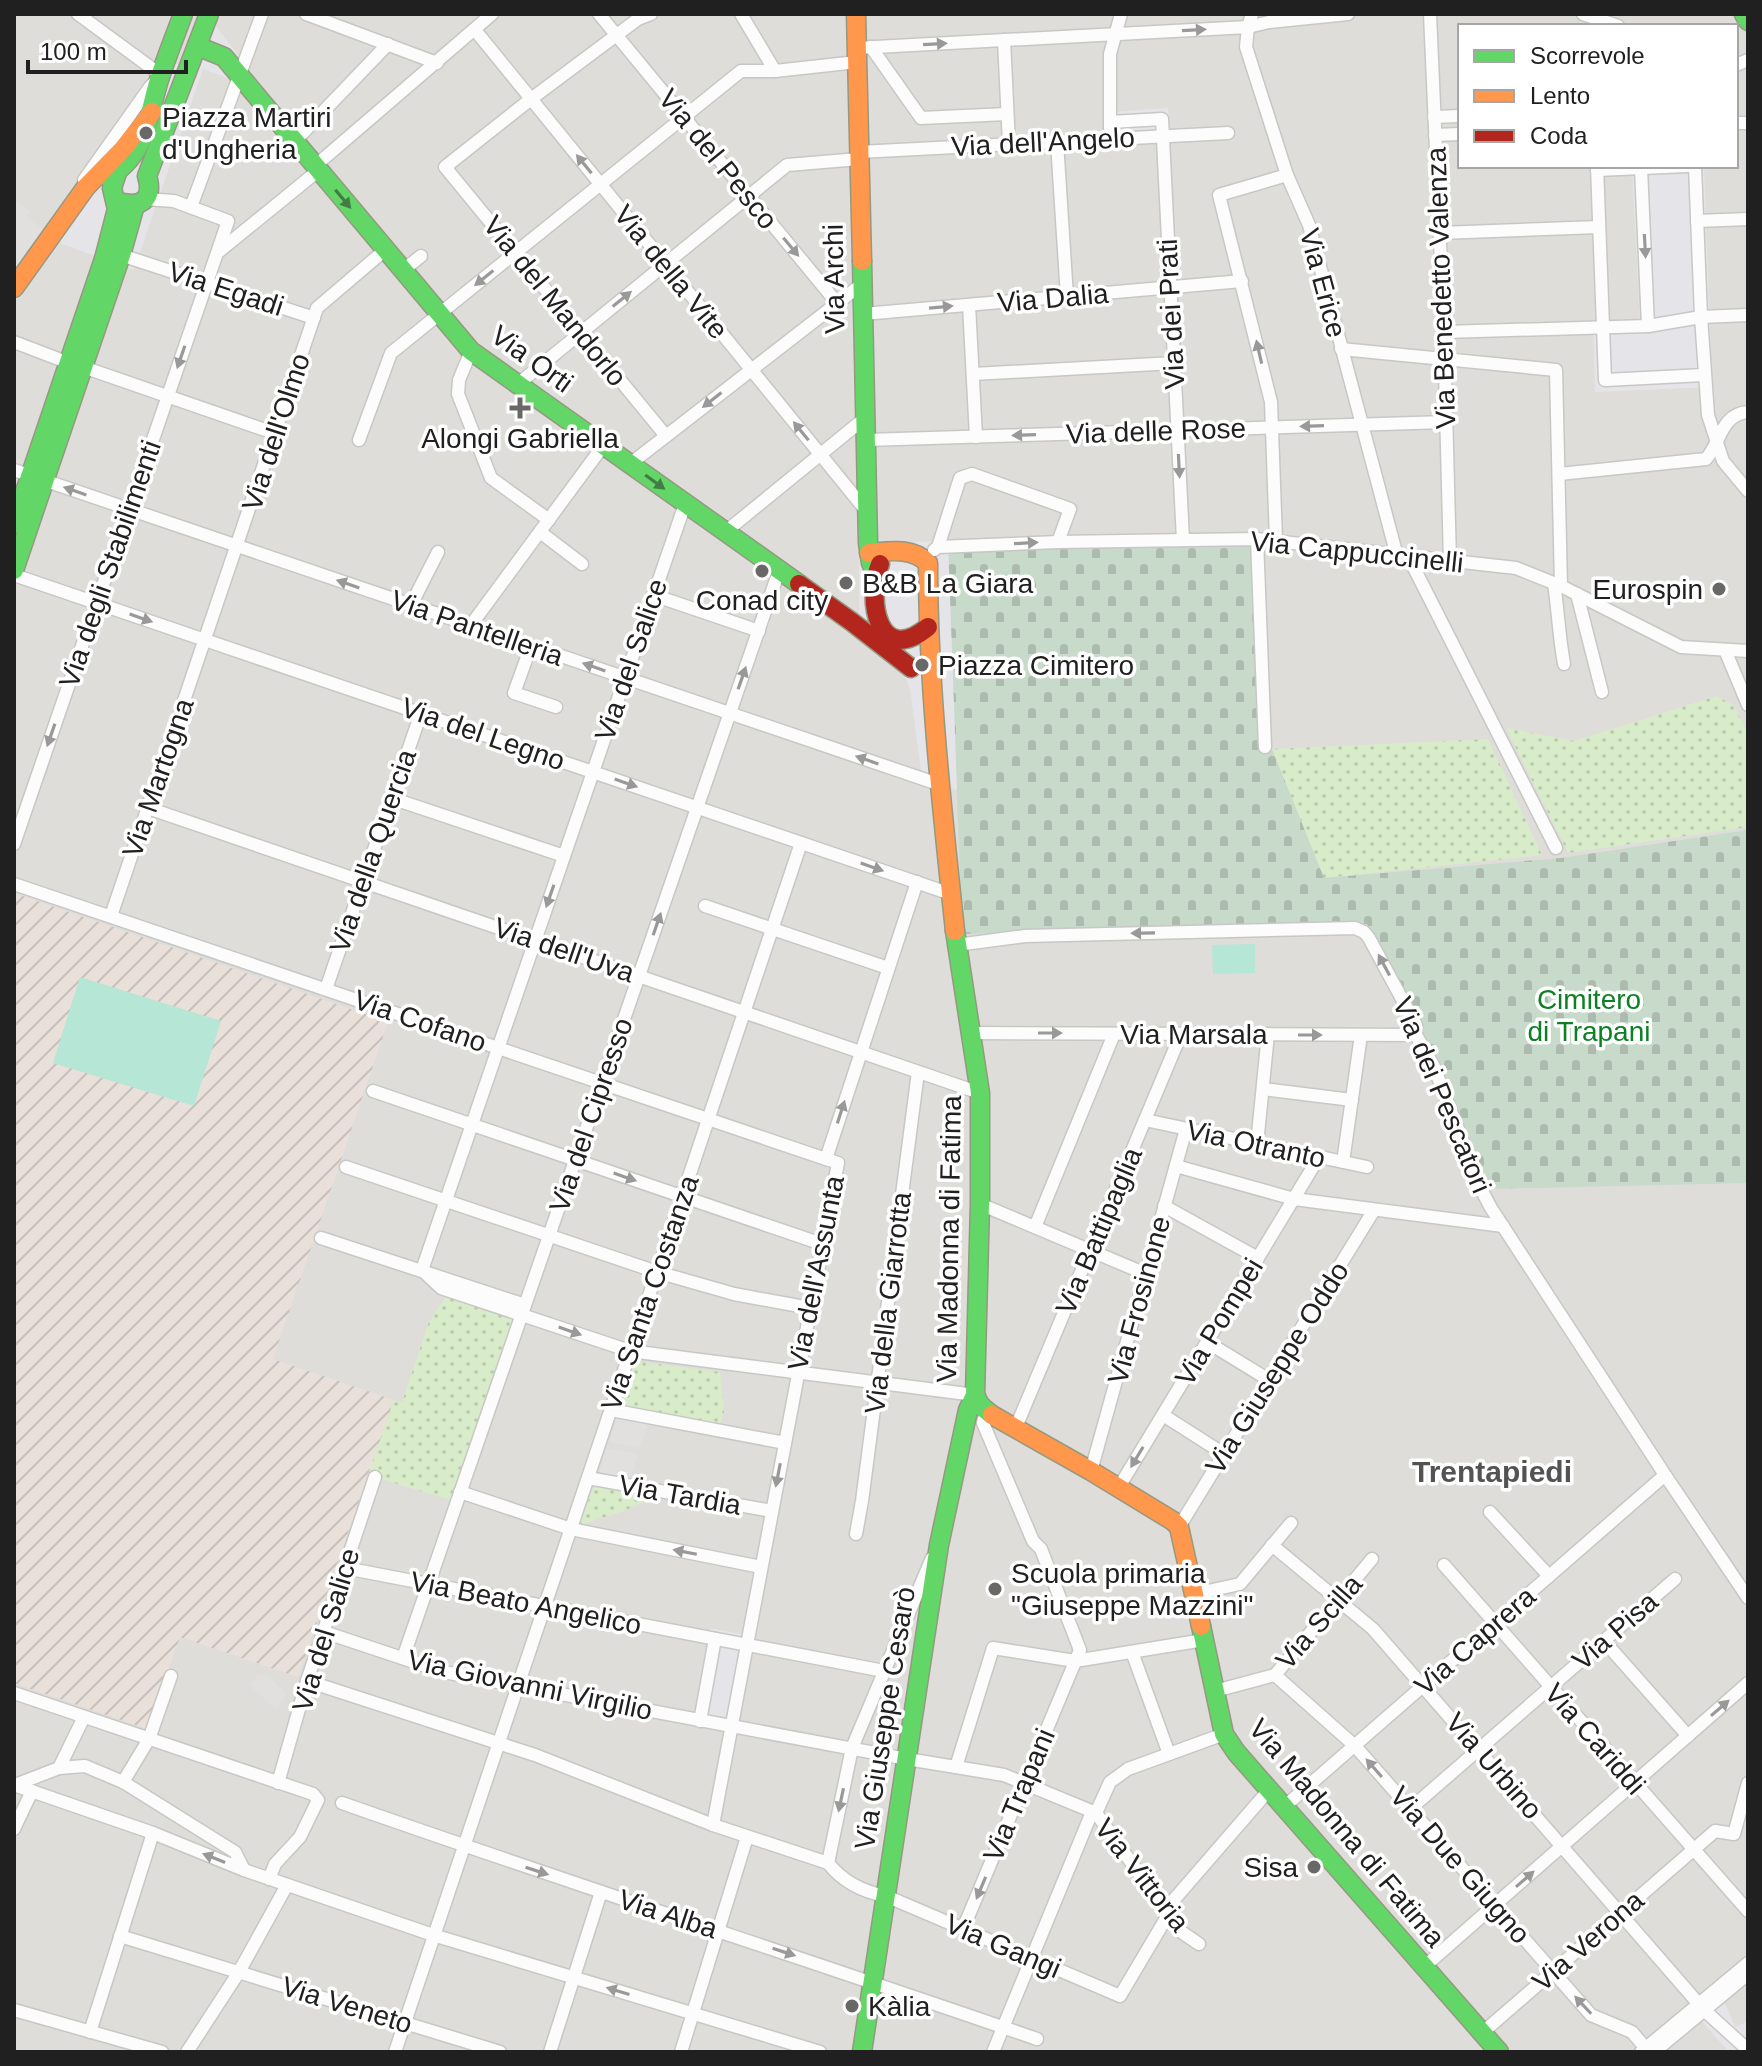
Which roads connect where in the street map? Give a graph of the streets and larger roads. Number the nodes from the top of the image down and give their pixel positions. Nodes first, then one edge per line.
1 (78, 14) edge
2 (183, 14) edge
3 (209, 14) edge
4 (262, 14) edge
5 (490, 14) edge
6 (599, 14) edge
7 (651, 14) edge
8 (741, 14) edge
9 (856, 14) edge
10 (1121, 14) edge
11 (1348, 14) edge
12 (1430, 14) edge
13 (1582, 14) edge
14 (1744, 14) edge
15 (314, 15) edge
16 (1250, 20) edge
17 (1748, 21) edge
18 (1612, 24) edge
19 (475, 30) junction
20 (1114, 34) junction
21 (617, 36) junction
22 (1004, 40) junction
23 (388, 44) junction
24 (197, 46) junction
25 (861, 52) junction
26 (437, 63) junction
27 (164, 69) junction
28 (775, 71) junction
29 (240, 74) junction
30 (531, 99) junction
31 (152, 112) junction
32 (1007, 114) junction
33 (1458, 116) edge
34 (684, 117) junction
35 (1434, 117) junction
36 (1110, 122) junction
37 (1228, 133) dead end
38 (1458, 134) edge
39 (1435, 135) junction
40 (1163, 136) junction
41 (1111, 139) junction
42 (295, 141) junction
43 (1057, 142) junction
44 (1009, 144) junction
45 (859, 156) junction
46 (317, 168) junction
47 (1597, 168) edge
48 (1641, 168) joint
49 (1695, 168) edge
50 (119, 171) junction
51 (1287, 175) junction
52 (147, 176) junction
53 (601, 184) junction
54 (84, 190) junction
55 (115, 195) junction
56 (749, 196) junction
57 (146, 201) junction
58 (191, 207) junction
59 (1748, 219) edge
60 (1702, 221) junction
61 (1599, 227) junction
62 (1440, 233) junction
63 (385, 250) junction
64 (217, 253) junction
65 (516, 253) junction
66 (421, 256) dead end
67 (120, 260) junction
68 (665, 264) junction
69 (402, 271) junction
70 (1242, 281) junction
71 (206, 283) junction
72 (862, 284) junction
73 (14, 288) edge
74 (1170, 288) junction
75 (1067, 297) junction
76 (837, 303) junction
77 (969, 305) junction
78 (863, 314) junction
79 (439, 315) junction
80 (1748, 315) edge
81 (1701, 317) junction
82 (314, 318) junction
83 (1648, 326) junction
84 (1603, 327) junction
85 (1444, 332) junction
86 (581, 333) junction
87 (14, 342) edge
88 (1341, 349) junction
89 (471, 351) junction
90 (1443, 359) junction
91 (1174, 363) junction
92 (76, 365) junction
93 (751, 370) junction
94 (973, 374) junction
95 (1705, 381) junction
96 (518, 384) junction
97 (167, 396) junction
98 (1748, 412) edge
99 (865, 418) junction
100 (1446, 422) junction
101 (1361, 425) junction
102 (1272, 428) junction
103 (1177, 431) junction
104 (274, 433) junction
105 (666, 436) junction
106 (976, 437) junction
107 (359, 440) dead end
108 (866, 440) junction
109 (1716, 443) junction
110 (603, 446) junction
111 (820, 455) junction
112 (630, 464) junction
113 (1559, 474) junction
114 (30, 475) edge
115 (1748, 491) edge
116 (685, 504) junction
117 (129, 509) junction
118 (868, 513) junction
119 (549, 520) junction
120 (14, 524) edge
121 (540, 532) junction
122 (724, 533) junction
123 (1257, 539) junction
124 (1183, 540) junction
125 (1276, 540) junction
126 (1058, 542) junction
127 (238, 546) junction
128 (868, 548) junction
129 (937, 548) junction
130 (438, 552) dead end
131 (892, 552) junction
132 (1403, 557) junction
133 (1450, 562) junction
134 (582, 564) dead end
135 (779, 571) junction
136 (14, 572) edge
137 (876, 574) junction
138 (1557, 584) junction
139 (1577, 594) junction
140 (653, 595) junction
141 (97, 603) junction
142 (411, 605) junction
143 (852, 622) junction
144 (471, 625) junction
145 (928, 627) junction
146 (759, 631) junction
147 (888, 635) junction
148 (205, 640) junction
149 (531, 646) junction
150 (1725, 650) junction
151 (1748, 651) edge
152 (1564, 664) dead end
153 (911, 668) junction
154 (625, 678) junction
155 (1602, 692) dead end
156 (1748, 705) edge
157 (556, 707) dead end
158 (421, 713) junction
159 (730, 713) junction
160 (935, 736) junction
161 (1265, 747) dead end
162 (593, 772) junction
163 (941, 785) junction
164 (391, 798) junction
165 (698, 807) junction
166 (148, 808) junction
167 (801, 843) junction
168 (14, 844) edge
169 (1556, 848) dead end
170 (564, 856) junction
171 (363, 881) junction
172 (917, 882) junction
173 (14, 884) edge
174 (951, 894) junction
175 (705, 906) dead end
176 (111, 916) junction
177 (772, 929) junction
178 (535, 940) junction
179 (957, 945) junction
180 (888, 968) junction
181 (639, 976) junction
182 (326, 989) junction
183 (744, 1012) junction
184 (972, 1033) junction
185 (1114, 1034) junction
186 (1181, 1034) junction
187 (1268, 1034) junction
188 (1361, 1035) junction
189 (1416, 1035) junction
190 (498, 1048) junction
191 (860, 1052) junction
192 (918, 1072) junction
193 (602, 1083) junction
194 (1263, 1089) junction
195 (373, 1091) dead end
196 (980, 1093) junction
197 (1352, 1100) junction
198 (708, 1119) junction
199 (1145, 1120) junction
200 (472, 1125) junction
201 (1186, 1129) junction
202 (1257, 1144) junction
203 (1319, 1157) junction
204 (826, 1159) junction
205 (576, 1160) junction
206 (1343, 1162) junction
207 (1176, 1166) junction
208 (346, 1167) dead end
209 (1367, 1167) dead end
210 (683, 1196) junction
211 (1294, 1199) junction
212 (446, 1200) junction
213 (980, 1204) junction
214 (1164, 1206) junction
215 (1374, 1210) junction
216 (1503, 1226) junction
217 (1035, 1227) junction
218 (549, 1236) junction
219 (321, 1238) dead end
220 (822, 1244) junction
221 (1090, 1251) junction
222 (1258, 1258) junction
223 (422, 1270) junction
224 (657, 1272) junction
225 (1146, 1274) junction
226 (810, 1308) junction
227 (524, 1310) junction
228 (1207, 1342) junction
229 (630, 1351) junction
230 (798, 1371) junction
231 (1269, 1380) junction
232 (878, 1382) junction
233 (975, 1395) junction
234 (611, 1410) junction
235 (986, 1411) junction
236 (1163, 1415) junction
237 (1016, 1427) junction
238 (785, 1443) junction
239 (1224, 1454) junction
240 (1091, 1471) junction
241 (1665, 1475) junction
242 (375, 1477) dead end
243 (588, 1478) junction
244 (1119, 1487) junction
245 (460, 1492) junction
246 (772, 1511) junction
247 (1490, 1512) dead end
248 (1291, 1523) dead end
249 (1179, 1527) junction
250 (571, 1529) junction
251 (856, 1534) dead end
252 (939, 1545) junction
253 (1272, 1545) junction
254 (1372, 1559) dead end
255 (1444, 1565) dead end
256 (761, 1567) junction
257 (345, 1568) junction
258 (1549, 1576) junction
259 (1675, 1579) dead end
260 (429, 1584) junction
261 (1194, 1594) junction
262 (1748, 1598) edge
263 (1338, 1600) junction
264 (544, 1606) junction
265 (1495, 1623) junction
266 (324, 1632) junction
267 (712, 1639) junction
268 (1204, 1640) junction
269 (1604, 1641) junction
270 (749, 1642) junction
271 (1132, 1652) junction
272 (403, 1658) junction
273 (1075, 1661) junction
274 (884, 1671) junction
275 (1275, 1675) junction
276 (171, 1676) dead end
277 (307, 1681) junction
278 (1748, 1683) edge
279 (1423, 1686) junction
280 (518, 1687) junction
281 (1551, 1687) junction
282 (1215, 1691) junction
283 (14, 1693) edge
284 (84, 1717) junction
285 (696, 1720) junction
286 (733, 1729) junction
287 (1224, 1734) junction
288 (1688, 1736) junction
289 (149, 1739) junction
290 (498, 1744) junction
291 (1355, 1746) junction
292 (852, 1748) junction
293 (1479, 1749) junction
294 (1169, 1754) junction
295 (907, 1759) junction
296 (956, 1767) junction
297 (59, 1768) junction
298 (123, 1782) junction
299 (278, 1783) junction
300 (1024, 1783) junction
301 (1634, 1783) junction
302 (1748, 1783) edge
303 (14, 1785) edge
304 (1269, 1790) junction
305 (32, 1791) junction
306 (342, 1803) dead end
307 (1284, 1807) junction
308 (1410, 1809) junction
309 (1094, 1813) junction
310 (713, 1825) junction
311 (14, 1829) edge
312 (153, 1833) junction
313 (747, 1837) junction
314 (463, 1846) junction
315 (1563, 1846) junction
316 (1693, 1850) junction
317 (828, 1863) junction
318 (244, 1870) junction
319 (269, 1879) junction
320 (287, 1885) junction
321 (601, 1892) junction
322 (886, 1896) junction
323 (1495, 1905) junction
324 (1748, 1911) edge
325 (1167, 1912) junction
326 (1621, 1912) junction
327 (963, 1929) junction
328 (718, 1930) junction
329 (433, 1935) junction
330 (120, 1936) junction
331 (1199, 1944) dead end
332 (1032, 1959) junction
333 (1748, 1963) edge
334 (1424, 1967) junction
335 (1553, 1971) junction
336 (239, 1972) junction
337 (1748, 1974) edge
338 (574, 1977) junction
339 (873, 1982) junction
340 (1702, 2007) junction
341 (14, 2010) edge
342 (693, 2013) junction
343 (405, 2023) junction
344 (1004, 2027) junction
345 (90, 2032) junction
346 (1037, 2039) dead end
347 (1489, 2044) edge
348 (1746, 2045) edge
349 (1648, 2051) edge
350 (162, 2052) edge
351 (187, 2052) edge
352 (395, 2052) edge
353 (500, 2052) edge
354 (550, 2052) edge
355 (681, 2052) edge
356 (820, 2052) edge
357 (862, 2052) edge
358 (993, 2052) edge

1 - 27 street
2 - 27 street
3 - 24 street
4 - 29 street
5 - 19 street
6 - 21 street, Via del Pesco
7 - 21 street
8 - 28 street
9 - 25 street, Via Archi
10 - 20 street
11 - 16 street
12 - 35 street, Via Benedetto Valenza
13 - 18 street
14 - 17 street
15 - 23 street
20 -> 16 street
16 - 51 street, Via Erice
19 - 26 street
19 - 30 street, Via della Vite
20 - 22 street
20 - 36 street
21 - 30 street
21 - 34 street, Via del Pesco
25 -> 22 street
22 - 32 street
23 - 26 street
23 - 42 street
24 - 29 street, Via Orti
24 - 52 street
25 - 28 street
25 - 32 street
25 - 45 street, Via Archi
26 - 46 street
27 - 31 street
27 - 54 street
28 - 34 street
29 - 42 street, Via Orti
29 - 58 street
53 -> 30 street, Via della Vite
30 - 65 street, Via del Mandorlo
31 - 50 street
31 - 54 street
32 - 44 street
33 - 35 street
34 - 53 street
34 - 56 street, Via del Pesco
35 - 39 street, Via Benedetto Valenza
36 - 40 street
36 - 41 street
37 - 40 street, Via dell'Angelo
38 - 39 street
39 - 62 street, Via Benedetto Valenza
40 - 41 street, Via dell'Angelo
40 - 74 street, Via dei Prati
41 - 43 street, Via dell'Angelo
42 - 46 street, Via Orti
43 - 44 street, Via dell'Angelo
43 - 75 street
44 - 45 street, Via dell'Angelo
45 - 56 street, Via dell'Angelo
45 - 72 street, Via Archi
46 -> 63 street, Via Orti
46 - 64 street
47 - 48 street
47 - 61 street
48 -> 83 street
49 - 60 street
50 - 52 street
50 - 54 street
50 - 55 street
51 - 70 street
51 - 88 street, Via Erice
52 - 57 street
53 - 65 street
53 - 68 street, Via della Vite
54 - 55 street
54 - 73 street
55 - 57 street
55 - 67 street
56 - 68 street, Via dell'Angelo
56 -> 76 street, Via del Pesco
57 - 58 street
57 - 67 street
58 - 64 street, Via degli Stabilimenti
59 - 60 street
60 - 81 street
61 - 62 street
61 - 84 street
62 - 85 street, Via Benedetto Valenza
63 - 69 street, Via Orti
63 - 82 street, Via dell'Olmo
64 - 71 street, Via degli Stabilimenti
65 -> 79 street
65 - 86 street, Via del Mandorlo
66 - 69 street
67 - 71 street, Via Egadi
67 - 92 street
86 -> 68 street, Via dell'Angelo
68 - 93 street, Via della Vite
69 - 79 street, Via Orti
70 - 74 street, Via Dalia
102 -> 70 street
71 - 82 street, Via Egadi
71 -> 97 street, Via degli Stabilimenti
72 - 76 street
72 - 78 street, Via Archi
74 - 75 street, Via Dalia
74 - 91 street, Via dei Prati
75 - 77 street, Via Dalia
76 - 93 street
78 -> 77 street, Via Dalia
77 - 94 street
78 - 99 street, Via Archi
79 - 89 street, Via Orti
79 - 107 street
80 - 81 street
81 - 83 street
81 - 95 street
82 - 104 street, Via dell'Olmo
83 - 84 street
84 - 85 street
84 - 95 street
85 - 90 street, Via Benedetto Valenza
86 - 96 street, Via dell'Angelo
86 - 105 street, Via del Mandorlo
87 - 92 street
88 - 90 street
88 - 101 street, Via Erice
89 - 96 street, Via Orti
89 - 119 street
90 - 100 street, Via Benedetto Valenza
90 - 113 street
91 - 94 street
91 - 103 street, Via dei Prati
92 - 97 street
92 - 114 street
93 -> 105 street
111 -> 93 street, Via della Vite
94 - 106 street
95 - 109 street
96 - 110 street, Via Orti
97 - 104 street
97 - 117 street, Via degli Stabilimenti
98 - 109 street
99 - 108 street, Via Archi
99 - 111 street
100 - 101 street, Via delle Rose
100 - 133 street, Via Benedetto Valenza
101 -> 102 street, Via delle Rose
101 - 132 street, Via Erice
102 - 103 street, Via delle Rose
102 - 125 street
103 -> 106 street, Via delle Rose
103 -> 124 street, Via dei Prati
104 - 127 street, Via dell'Olmo
105 - 112 street
106 - 108 street, Via delle Rose
108 - 118 street, Via Archi
109 - 113 street
109 - 115 street
110 - 112 street, Via Orti
110 - 119 street
111 - 118 street, Via della Vite
111 - 122 street
112 -> 116 street, Via Orti
113 - 138 street
117 -> 114 street, Via Pantelleria
114 - 120 street
114 - 136 street
116 - 122 street, Via Orti
116 - 140 street, Via del Salice
117 - 127 street, Via Pantelleria
117 - 141 street, Via degli Stabilimenti
118 - 128 street, Via Archi
119 - 121 street
121 - 134 street
121 - 144 street
122 - 135 street, Via Orti
123 - 124 street, Via Cappuccinelli
123 - 125 street, Via Cappuccinelli
123 - 161 street
124 - 126 street, Via Cappuccinelli
125 - 132 street, Via Cappuccinelli
129 -> 126 street, Via Cappuccinelli
126 - 129 street
142 -> 127 street, Via Pantelleria
127 - 148 street, Via dell'Olmo
128 - 131 street
128 - 137 street, Via Archi
129 - 131 street
129 - 145 street
130 - 142 street
131 - 137 street
132 - 133 street, Via Cappuccinelli
132 - 169 street, Via Erice
133 - 138 street, Via Cappuccinelli
135 - 143 street, Via Orti
135 - 146 street, Via del Cipresso
136 - 141 street, Via del Legno
137 - 147 street, Via Archi
138 - 139 street, Via Cappuccinelli
138 - 152 street
139 - 150 street, Via Cappuccinelli
139 - 155 street
140 - 146 street
140 - 154 street, Via del Salice
141 -> 148 street, Via del Legno
141 -> 168 street, Via degli Stabilimenti
142 - 144 street, Via Pantelleria
143 - 147 street
143 - 153 street
144 - 149 street, Via Pantelleria
145 - 147 street
145 - 160 street
159 -> 146 street, Via del Cipresso
147 - 153 street, Via Archi
148 - 158 street, Via del Legno
148 - 166 street, Via Martogna
154 -> 149 street, Via Pantelleria
149 - 157 street
150 - 151 street, Via Cappuccinelli
150 - 156 street
153 - 160 street, Via Archi
154 - 159 street, Via Pantelleria
154 - 162 street, Via del Salice
158 - 162 street, Via del Legno
158 - 164 street, Via della Quercia
163 -> 159 street, Via Pantelleria
159 - 165 street, Via del Cipresso
160 - 163 street, Via Madonna di Fatima
162 -> 165 street, Via del Legno
162 - 170 street, Via del Salice
163 - 174 street, Via Madonna di Fatima
164 - 170 street
164 - 171 street, Via della Quercia
165 - 167 street, Via del Legno
181 -> 165 street, Via del Cipresso
166 - 171 street, Via dell'Uva
166 - 176 street, Via Martogna
167 -> 172 street, Via del Legno
167 - 177 street, Via Santa Costanza
170 -> 178 street, Via del Salice
171 - 178 street, Via dell'Uva
171 - 182 street, Via della Quercia
172 - 174 street, Via del Legno
172 - 180 street, Via dell'Assunta
173 - 176 street, Via Cofano
174 - 179 street, Via Madonna di Fatima
175 - 177 street
176 - 182 street, Via Cofano
177 - 180 street
177 - 183 street, Via Santa Costanza
178 - 181 street, Via dell'Uva
178 - 190 street, Via del Salice
179 - 184 street, Via Madonna di Fatima
189 -> 179 street, Via dei Pescatori
180 - 191 street, Via dell'Assunta
181 - 183 street, Via dell'Uva
181 - 193 street, Via del Cipresso
182 - 190 street, Via Cofano
183 - 191 street, Via dell'Uva
183 - 198 street, Via Santa Costanza
184 -> 185 street, Via Marsala
184 - 196 street, Via Madonna di Fatima
185 - 186 street, Via Marsala
185 - 217 street
186 - 187 street, Via Marsala
186 - 199 street, Via Battipaglia
187 -> 188 street, Via Marsala
187 - 194 street
188 - 189 street, Via Marsala
188 - 197 street
189 - 216 street, Via dei Pescatori
190 - 193 street, Via Cofano
190 - 200 street, Via del Salice
191 - 192 street, Via dell'Uva
204 -> 191 street, Via dell'Assunta
192 - 196 street, Via dell'Uva
192 - 232 street, Via della Giarrotta
193 - 198 street, Via Cofano
193 - 205 street, Via del Cipresso
194 - 197 street
194 - 202 street
195 - 200 street
196 - 213 street, Via Madonna di Fatima
197 - 206 street
198 - 204 street, Via Cofano
198 - 210 street, Via Santa Costanza
199 - 201 street, Via Otranto
199 - 221 street, Via Battipaglia
200 - 205 street
200 - 212 street, Via del Salice
201 - 202 street, Via Otranto
201 - 207 street, Via Frosinone
202 - 203 street, Via Otranto
203 - 206 street, Via Otranto
203 - 211 street, Via Pompei
204 - 220 street, Via dell'Assunta
205 -> 210 street
205 - 218 street, Via del Cipresso
206 - 209 street, Via Otranto
207 - 211 street
207 - 214 street, Via Frosinone
208 - 212 street
210 - 220 street
210 - 224 street, Via Santa Costanza
211 - 215 street
211 - 222 street, Via Pompei
212 - 218 street
212 - 223 street, Via del Salice
213 - 217 street
213 - 233 street, Via Madonna di Fatima
214 - 222 street
214 - 225 street, Via Frosinone
215 - 216 street
215 - 231 street, Via Giuseppe Oddo
216 - 241 street, Via dei Pescatori
217 - 221 street
218 - 224 street
218 - 227 street, Via del Cipresso
219 - 223 street
220 - 226 street, Via dell'Assunta
221 - 225 street
221 - 237 street, Via Battipaglia
222 - 228 street, Via Pompei
223 - 227 street
224 - 226 street
224 - 229 street, Via Santa Costanza
225 - 240 street, Via Frosinone
226 - 230 street, Via dell'Assunta
227 -> 229 street
227 - 245 street, Via del Cipresso
228 - 231 street
228 - 236 street, Via Pompei
229 - 230 street
229 - 234 street, Via Santa Costanza
230 - 232 street
230 - 238 street, Via dell'Assunta
231 - 239 street, Via Giuseppe Oddo
232 - 233 street
232 - 251 street, Via della Giarrotta
233 - 235 street, Via Madonna di Fatima
233 - 252 street, Via Giuseppe Cesarò
234 - 238 street
234 - 243 street, Via Santa Costanza
235 - 237 street, Via Madonna di Fatima
235 - 273 street
236 - 239 street
236 -> 244 street, Via Pompei
237 - 240 street, Via Madonna di Fatima
238 -> 246 street, Via dell'Assunta
239 - 249 street, Via Giuseppe Oddo
240 - 244 street, Via Madonna di Fatima
241 - 258 street, Via Caprera
241 - 262 street, Via dei Pescatori
242 - 257 street, Via del Salice
243 - 246 street, Via Tardia
243 - 250 street, Via Santa Costanza
244 - 249 street, Via Madonna di Fatima
245 - 250 street
245 - 260 street, Via del Cipresso
246 - 256 street, Via dell'Assunta
247 - 258 street
248 - 253 street
249 - 261 street, Via Madonna di Fatima
256 -> 250 street
250 - 264 street, Via Santa Costanza
252 - 274 street
252 - 295 street, Via Giuseppe Cesarò
253 - 261 street
253 - 263 street, Via Urbino
254 - 263 street, Via Scilla
255 - 265 street, Via Cariddi
256 - 270 street, Via dell'Assunta
257 - 260 street, Via Beato Angelico
257 - 266 street, Via del Salice
258 - 265 street, Via Caprera
259 - 269 street, Via Pisa
260 - 264 street, Via Beato Angelico
260 - 272 street, Via del Cipresso
261 - 268 street, Via Madonna di Fatima
263 - 275 street, Via Scilla
263 - 279 street, Via Urbino
264 - 267 street, Via Beato Angelico
264 - 280 street, Via Santa Costanza
265 - 279 street, Via Caprera
265 - 281 street, Via Cariddi
266 - 272 street, Via Giovanni Virgilio
266 - 277 street, Via del Salice
267 - 270 street, Via Beato Angelico
267 - 285 street
268 - 271 street
268 - 282 street, Via Madonna di Fatima
269 - 281 street, Via Pisa
269 - 288 street
270 - 274 street
270 - 286 street, Via dell'Assunta
271 - 273 street
271 - 294 street
272 - 280 street, Via Giovanni Virgilio
273 - 296 street
273 - 300 street, Via Trapani
274 - 292 street
275 - 282 street, Via Scilla
275 - 291 street, Via Due Giugno
276 - 289 street
277 - 290 street
277 - 299 street, Via del Salice
288 -> 278 street
279 - 291 street, Via Caprera
279 - 293 street, Via Urbino
280 - 285 street, Via Giovanni Virgilio
280 - 290 street, Via Santa Costanza
281 - 293 street, Via Pisa
281 - 301 street, Via Cariddi
282 - 287 street, Via Madonna di Fatima
283 - 284 street
284 - 289 street
284 - 297 street
285 - 286 street, Via Giovanni Virgilio
286 - 292 street
286 - 310 street
287 - 294 street
287 - 304 street, Via Madonna di Fatima
288 - 301 street
289 - 298 street
289 - 299 street
290 - 310 street
290 - 314 street, Via Santa Costanza
291 - 307 street, Via Caprera
308 -> 291 street, Via Due Giugno
292 - 295 street, Via Vittoria
292 -> 317 street
293 - 308 street, Via Pisa
293 - 315 street, Via Urbino
294 - 309 street
295 - 296 street, Via Vittoria
295 - 322 street, Via Giuseppe Cesarò
296 - 300 street, Via Vittoria
297 - 298 street
297 - 303 street
298 - 318 street
299 - 319 street
300 - 309 street, Via Vittoria
300 -> 327 street, Via Trapani
301 - 315 street
301 - 316 street, Via Cariddi
302 - 316 street, Via Verona
303 - 305 street
304 - 307 street, Via Madonna di Fatima
304 - 325 street
305 - 311 street
305 - 312 street
306 - 314 street, Via Alba
307 - 334 street, Via Madonna di Fatima
308 - 323 street, Via Due Giugno
309 - 325 street, Via Vittoria
309 - 332 street
310 - 313 street
318 -> 312 street
312 - 330 street
313 - 317 street
313 - 328 street
314 -> 321 street, Via Alba
314 - 329 street, Via Santa Costanza
323 -> 315 street
315 - 326 street, Via Urbino
316 - 324 street, Via Cariddi
316 - 326 street, Via Verona
317 - 322 street, Via Gangi
318 - 319 street
319 - 320 street
320 - 329 street
320 - 336 street
321 - 328 street, Via Alba
321 - 338 street
322 - 327 street, Via Gangi
322 - 339 street, Via Giuseppe Cesarò
323 - 334 street
323 - 335 street, Via Due Giugno
325 - 331 street, Via Vittoria
325 - 332 street, Via Gangi
326 - 335 street, Via Verona
326 - 340 street, Via Urbino
327 - 332 street, Via Gangi
328 -> 339 street, Via Alba
328 - 342 street
329 - 338 street
329 - 343 street, Via Santa Costanza
330 - 336 street, Via Veneto
330 - 345 street
332 - 344 street
333 - 340 street
334 - 347 street, Via Madonna di Fatima
335 - 347 street, Via Verona
349 -> 335 street, Via Due Giugno
336 - 343 street, Via Veneto
336 - 351 street
337 - 340 street
342 -> 338 street
338 - 354 street
339 - 344 street, Via Alba
339 - 357 street, Via Giuseppe Cesarò
340 - 348 street, Via Urbino
340 - 349 street
341 - 345 street
342 - 355 street
342 - 356 street
343 - 352 street, Via Santa Costanza
343 - 353 street, Via Veneto
344 - 346 street, Via Alba
344 - 358 street
345 - 350 street

